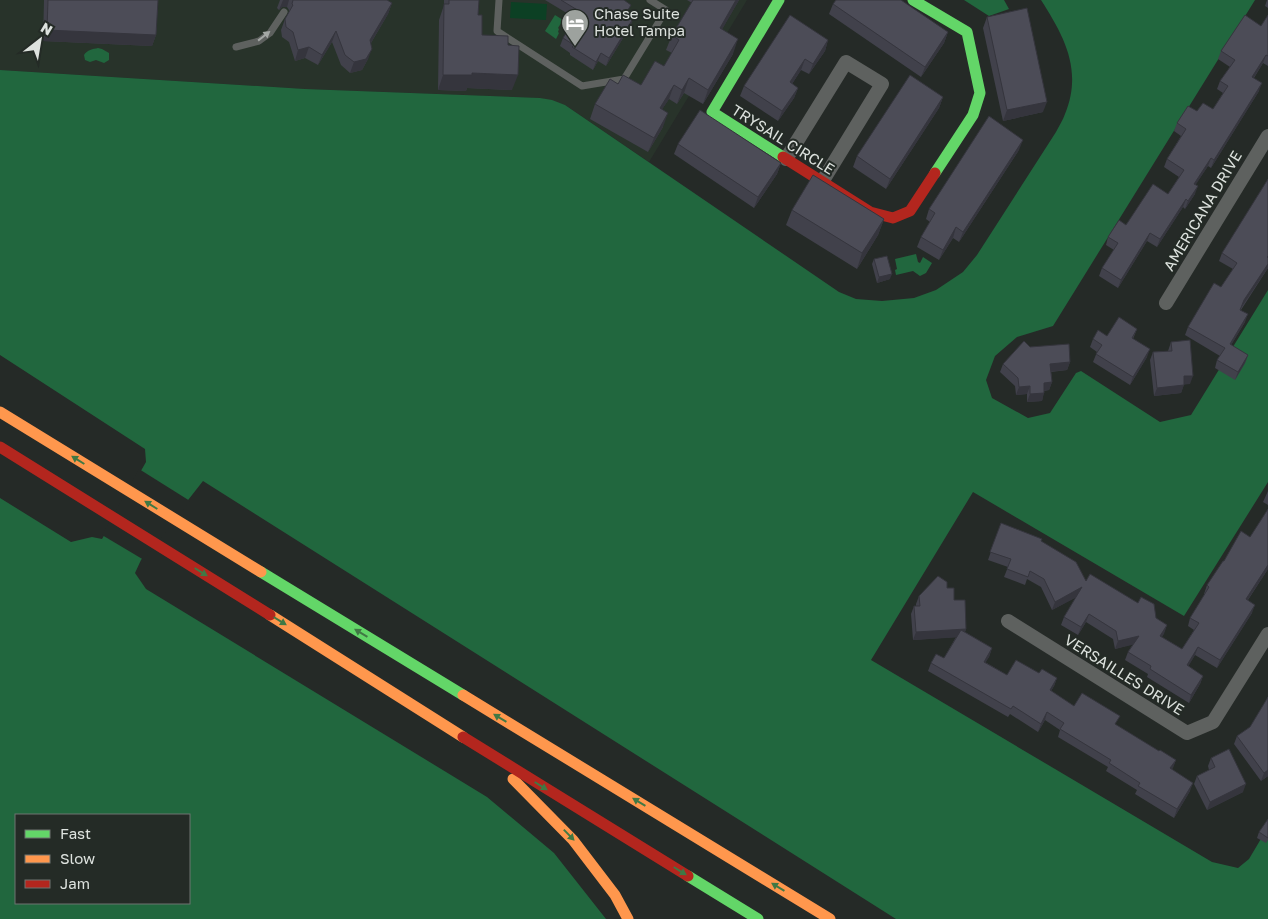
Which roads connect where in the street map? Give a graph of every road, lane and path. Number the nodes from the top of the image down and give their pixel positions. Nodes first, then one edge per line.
1 (499, 0) edge
2 (650, 0) edge
3 (779, 0) edge
4 (913, 0) edge
5 (284, 12) dead end
6 (236, 47) dead end
7 (1268, 136) edge
8 (786, 159) junction
9 (822, 182) junction
10 (1166, 303) dead end
11 (0, 412) edge
12 (0, 447) edge
13 (1008, 622) dead end
14 (1268, 634) edge
15 (485, 751) junction
16 (628, 919) edge
17 (758, 919) edge
18 (830, 919) edge

1 - 2 lane
3 - 8 main road, TRYSAIL CIRCLE
4 - 9 main road, TRYSAIL CIRCLE
6 -> 5 lane
7 - 10 street, AMERICANA DRIVE
8 - 9 main road, TRYSAIL CIRCLE
8 - 9 street
18 -> 11 main road
12 -> 15 main road
13 - 14 street, VERSAILLES DRIVE
15 -> 16 main road
15 -> 17 main road

